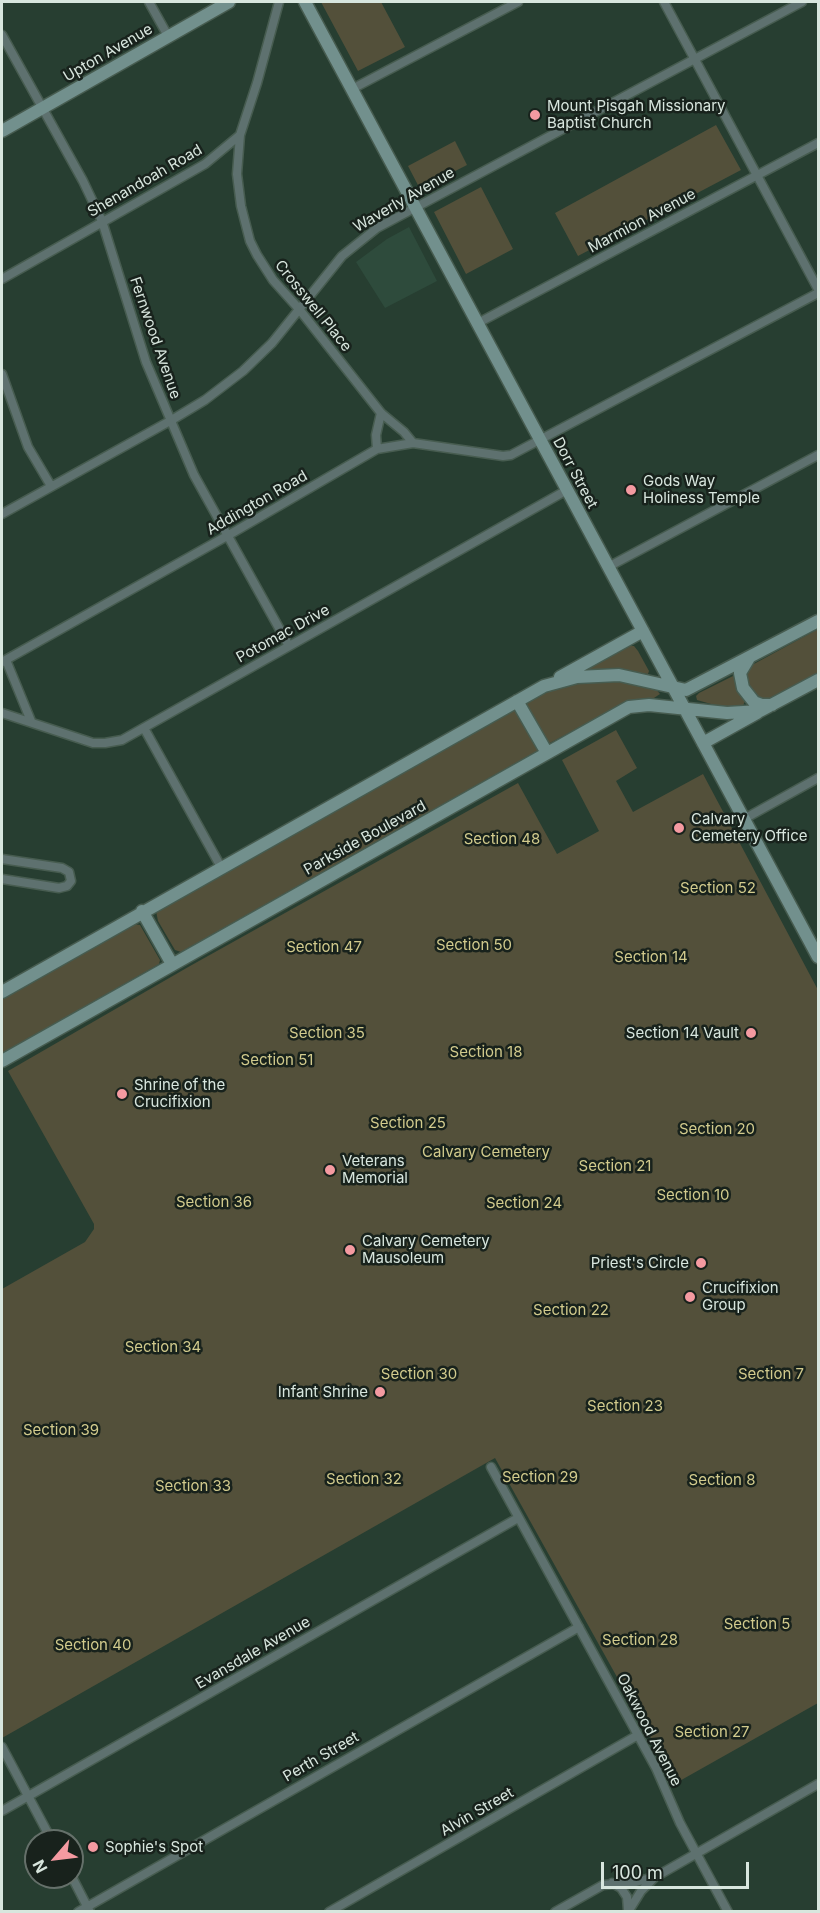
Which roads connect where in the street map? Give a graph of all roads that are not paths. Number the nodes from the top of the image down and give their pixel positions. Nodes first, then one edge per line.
1 (149, 2) edge
2 (230, 2) edge
3 (279, 2) edge
4 (305, 2) edge
5 (518, 2) edge
6 (664, 2) edge
7 (802, 2) edge
8 (2, 35) edge
9 (168, 36) junction
10 (694, 58) junction
11 (352, 89) junction
12 (41, 109) junction
13 (2, 131) edge
14 (240, 135) junction
15 (819, 143) edge
16 (757, 175) junction
17 (416, 207) junction
18 (102, 221) junction
19 (2, 279) edge
20 (819, 291) edge
21 (298, 309) junction
22 (478, 323) junction
23 (2, 374) edge
24 (381, 413) junction
25 (170, 421) junction
26 (541, 440) junction
27 (413, 443) junction
28 (377, 449) junction
29 (819, 455) edge
30 (51, 486) junction
31 (567, 490) junction
32 (2, 514) edge
33 (227, 536) junction
34 (608, 567) junction
35 (819, 621) edge
36 (643, 631) junction
37 (289, 646) junction
38 (750, 657) junction
39 (4, 661) edge
40 (819, 680) edge
41 (544, 686) junction
42 (673, 688) junction
43 (516, 701) junction
44 (773, 705) junction
45 (684, 708) junction
46 (760, 711) junction
47 (2, 713) edge
48 (31, 722) junction
49 (144, 728) junction
50 (703, 743) junction
51 (547, 753) junction
52 (819, 778) edge
53 (744, 819) junction
54 (2, 859) edge
55 (221, 867) junction
56 (2, 879) edge
57 (142, 911) junction
58 (815, 941) edge
59 (819, 957) edge
60 (172, 964) junction
61 (2, 992) edge
62 (2, 1060) edge
63 (491, 1467) dead end
64 (518, 1518) junction
65 (579, 1627) junction
66 (638, 1735) junction
67 (2, 1747) edge
68 (819, 1784) edge
69 (28, 1796) junction
70 (2, 1811) edge
71 (46, 1829) edge
72 (697, 1853) junction
73 (657, 1876) junction
74 (612, 1883) junction
75 (78, 1889) edge
76 (89, 1909) edge
77 (78, 1911) edge
78 (329, 1911) edge
79 (555, 1911) edge
80 (628, 1911) edge
81 (728, 1911) edge

1 - 9 street
2 - 9 street, Upton Avenue
3 - 14 street
4 - 11 street, Dorr Street
5 - 11 street
6 - 10 street
7 - 10 street, Waverly Avenue
8 - 12 street, Fernwood Avenue
9 - 12 street, Upton Avenue
10 - 16 street
10 - 17 street, Waverly Avenue
11 - 17 street, Dorr Street
12 - 13 street, Upton Avenue
12 - 18 street, Fernwood Avenue
14 - 18 street, Shenandoah Road
14 - 21 street, Crosswell Place
15 - 16 street, Marmion Avenue
16 - 20 street
16 - 22 street, Marmion Avenue
17 - 21 street, Waverly Avenue
17 - 22 street, Dorr Street
18 - 19 street, Shenandoah Road
18 - 25 street, Fernwood Avenue
20 - 26 street, Addington Road
21 - 24 street, Crosswell Place
21 - 25 street, Waverly Avenue
22 - 26 street, Dorr Street
23 - 30 street
24 - 27 street, Crosswell Place
24 - 28 street
25 - 30 street, Waverly Avenue
25 - 33 street, Fernwood Avenue
26 - 27 street, Addington Road
26 - 31 street, Dorr Street
27 - 28 street, Addington Road
28 - 33 street, Addington Road
29 - 34 street
30 - 32 street, Waverly Avenue
31 - 34 street, Dorr Street
31 - 37 street, Potomac Drive
33 - 37 street, Fernwood Avenue
33 - 39 street, Addington Road
34 - 36 street, Dorr Street
35 - 38 street
36 - 41 street
36 - 42 street, Dorr Street
37 - 49 street, Potomac Drive
38 - 42 street
38 - 44 street
39 - 48 street
40 - 44 street, Parkside Boulevard
41 - 42 street
41 - 43 street
42 - 45 street, Dorr Street
43 - 51 street
43 - 55 street
44 - 46 street, Parkside Boulevard
45 - 46 street, Parkside Boulevard
45 - 50 street, Dorr Street
45 - 51 street, Parkside Boulevard
46 - 50 street, Parkside Boulevard
47 - 48 street, Potomac Drive
48 - 49 street, Potomac Drive
49 - 55 street
50 - 53 street, Dorr Street
51 - 60 street, Parkside Boulevard
52 - 53 street
53 - 58 street, Dorr Street
54 - 56 street
55 - 57 street
57 - 60 street
57 - 61 street
58 - 59 street, Dorr Street
60 - 62 street, Parkside Boulevard
63 - 64 street, Oakwood Avenue
64 - 65 street, Oakwood Avenue
64 - 69 street, Evansdale Avenue
65 - 66 street, Oakwood Avenue
65 - 76 street, Perth Street
66 - 72 street, Oakwood Avenue
66 - 78 street, Alvin Street
67 - 69 street
68 - 72 street
69 - 70 street, Evansdale Avenue
69 - 71 street
72 - 73 street
72 - 81 street, Oakwood Avenue
73 - 74 street
73 - 80 street
74 - 79 street
74 - 80 street
75 - 76 street
76 - 77 street, Perth Street

